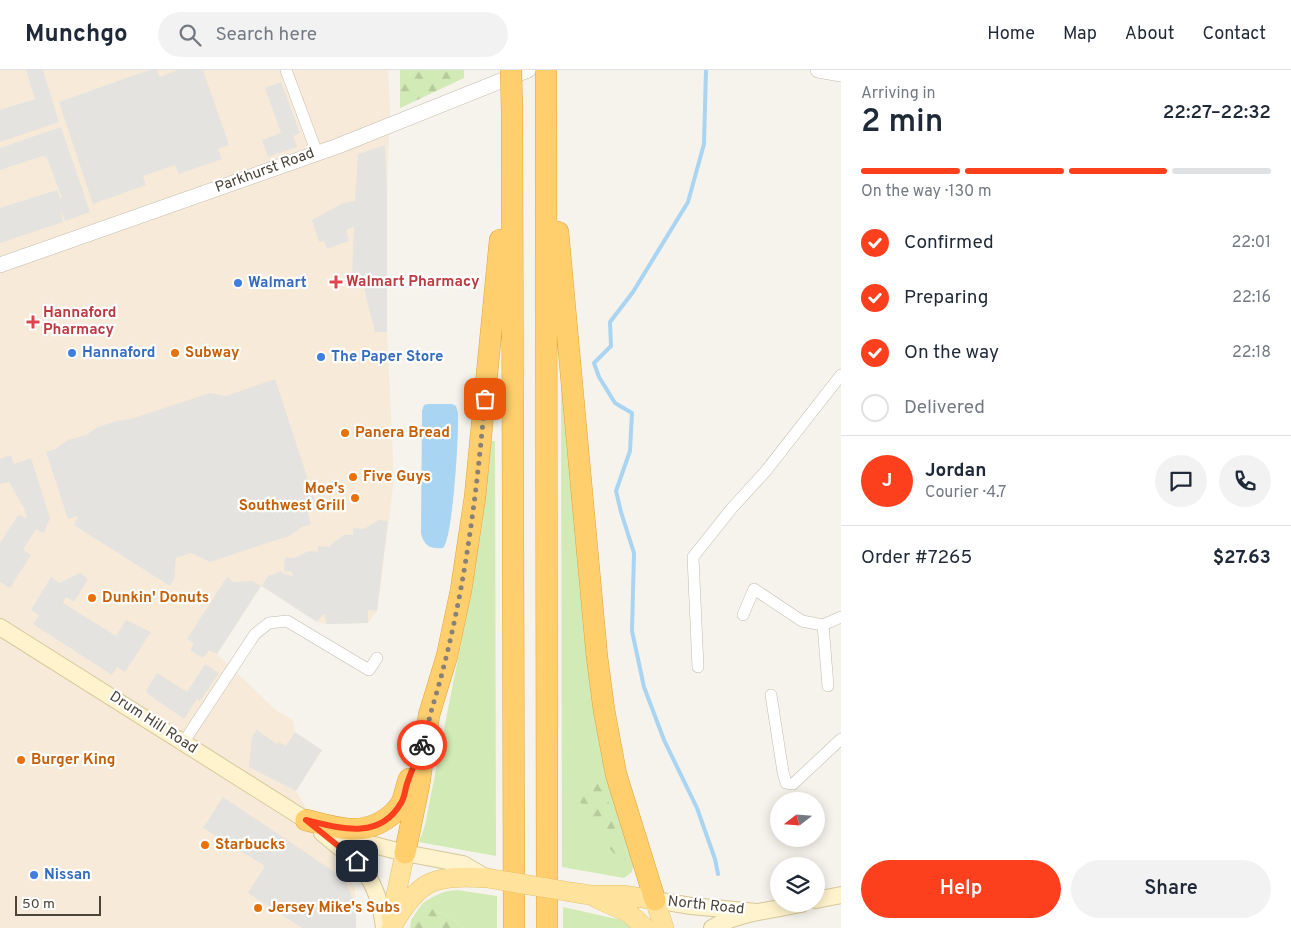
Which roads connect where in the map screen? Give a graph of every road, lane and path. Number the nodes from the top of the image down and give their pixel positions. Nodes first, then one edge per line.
1 (286, 70) edge
2 (511, 70) edge
3 (528, 70) edge
4 (546, 70) edge
5 (818, 70) edge
6 (841, 74) edge
7 (546, 100) junction
8 (512, 112) junction
9 (317, 153) junction
10 (0, 265) edge
11 (841, 376) edge
12 (743, 615) dead end
13 (841, 616) edge
14 (823, 625) junction
15 (0, 627) edge
16 (377, 658) dead end
17 (698, 667) dead end
18 (828, 686) dead end
19 (771, 695) dead end
20 (425, 739) junction
21 (841, 739) edge
22 (183, 743) junction
23 (306, 820) junction
24 (405, 854) junction
25 (487, 878) junction
26 (590, 895) junction
27 (841, 895) edge
28 (825, 898) edge
29 (656, 900) junction
30 (770, 910) edge
31 (757, 912) junction
32 (384, 928) edge
33 (390, 928) edge
34 (514, 928) edge
35 (547, 928) edge
36 (646, 928) edge
37 (664, 928) edge
38 (712, 928) edge

1 - 9 street
2 - 8 highway, bridge
3 - 9 street, Parkhurst Road
4 - 7 highway
5 - 6 street
7 - 29 highway
7 - 35 highway
8 - 20 highway
8 - 34 highway
9 - 10 street, Parkhurst Road
11 - 17 street
12 - 14 street
13 - 14 street
14 - 18 street
15 - 22 main road, Drum Hill Road
16 - 22 street
19 - 21 street
20 - 23 highway
20 - 24 highway
22 - 23 main road, Drum Hill Road
23 - 24 main road, Drum Hill Road
23 - 32 main road, Drum Hill Road
24 - 25 main road, Drum Hill Road
24 - 33 main road
25 - 26 main road, bridge
25 - 33 main road
26 - 29 main road
26 - 36 main road
27 - 28 main road
29 - 31 main road, North Road
29 - 37 main road
30 - 31 main road, North Road
31 - 38 main road, North Road

